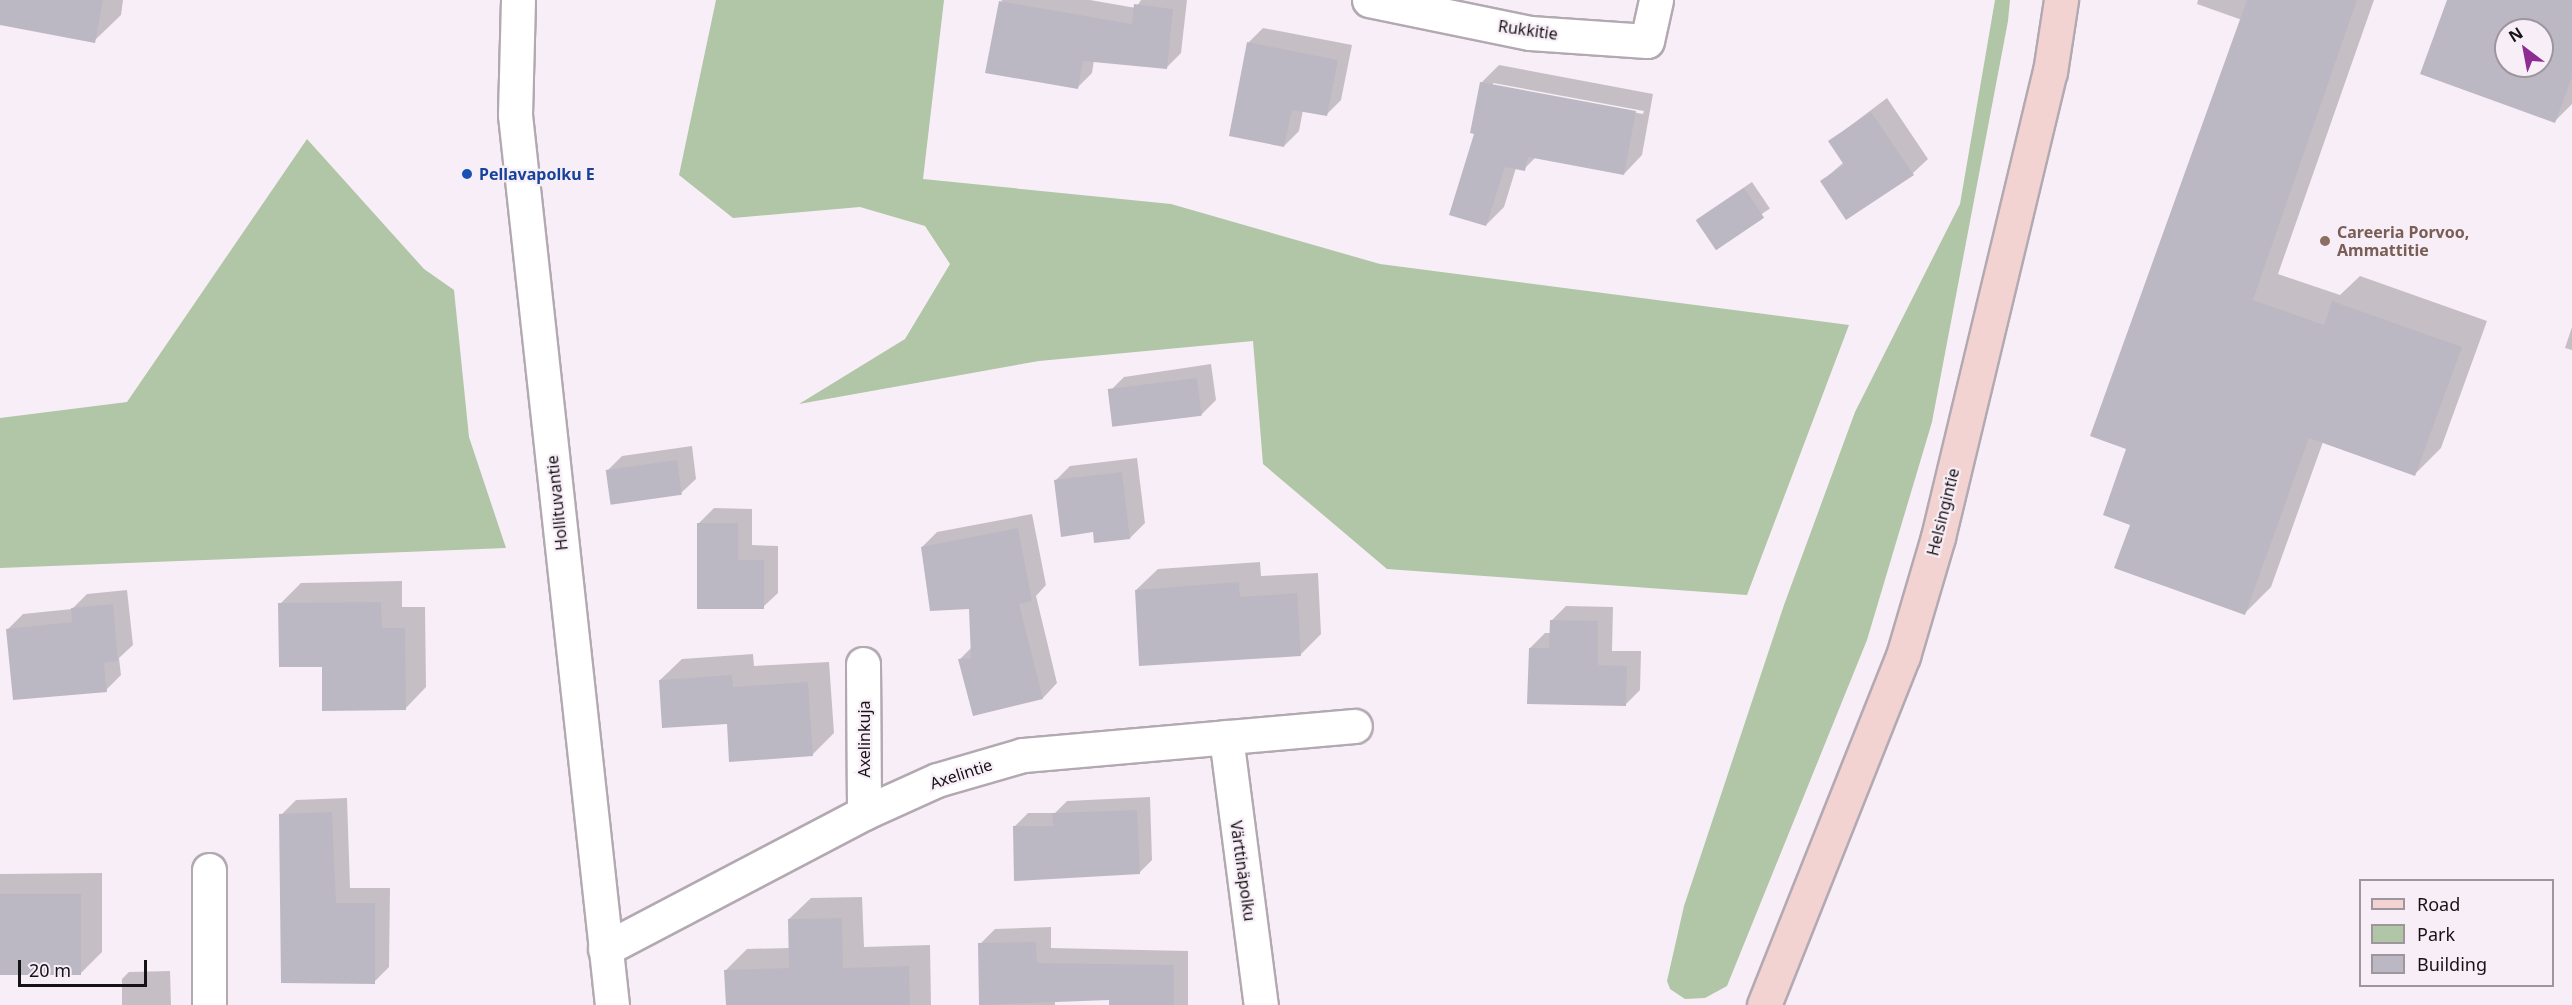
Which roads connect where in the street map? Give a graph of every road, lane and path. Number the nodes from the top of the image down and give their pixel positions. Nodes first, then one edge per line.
1 (1369, 0) edge
2 (1656, 0) edge
3 (2061, 0) edge
4 (511, 1) edge
5 (863, 664) dead end
6 (1355, 726) dead end
7 (1226, 736) junction
8 (864, 813) junction
9 (209, 870) dead end
10 (605, 949) junction
11 (209, 1005) edge
12 (612, 1005) edge
13 (1261, 1005) edge
14 (1764, 1005) edge

1 - 2 street, Rukkitie
3 - 14 main road, Helsingintie
4 - 10 street, Hollituvantie
5 - 8 street, Axelinkuja
6 - 7 street, Axelintie
7 - 8 street, Axelintie
7 - 13 street, Värttinäpolku
8 - 10 street, Axelintie
9 - 11 street
10 - 12 street, Hollituvantie

